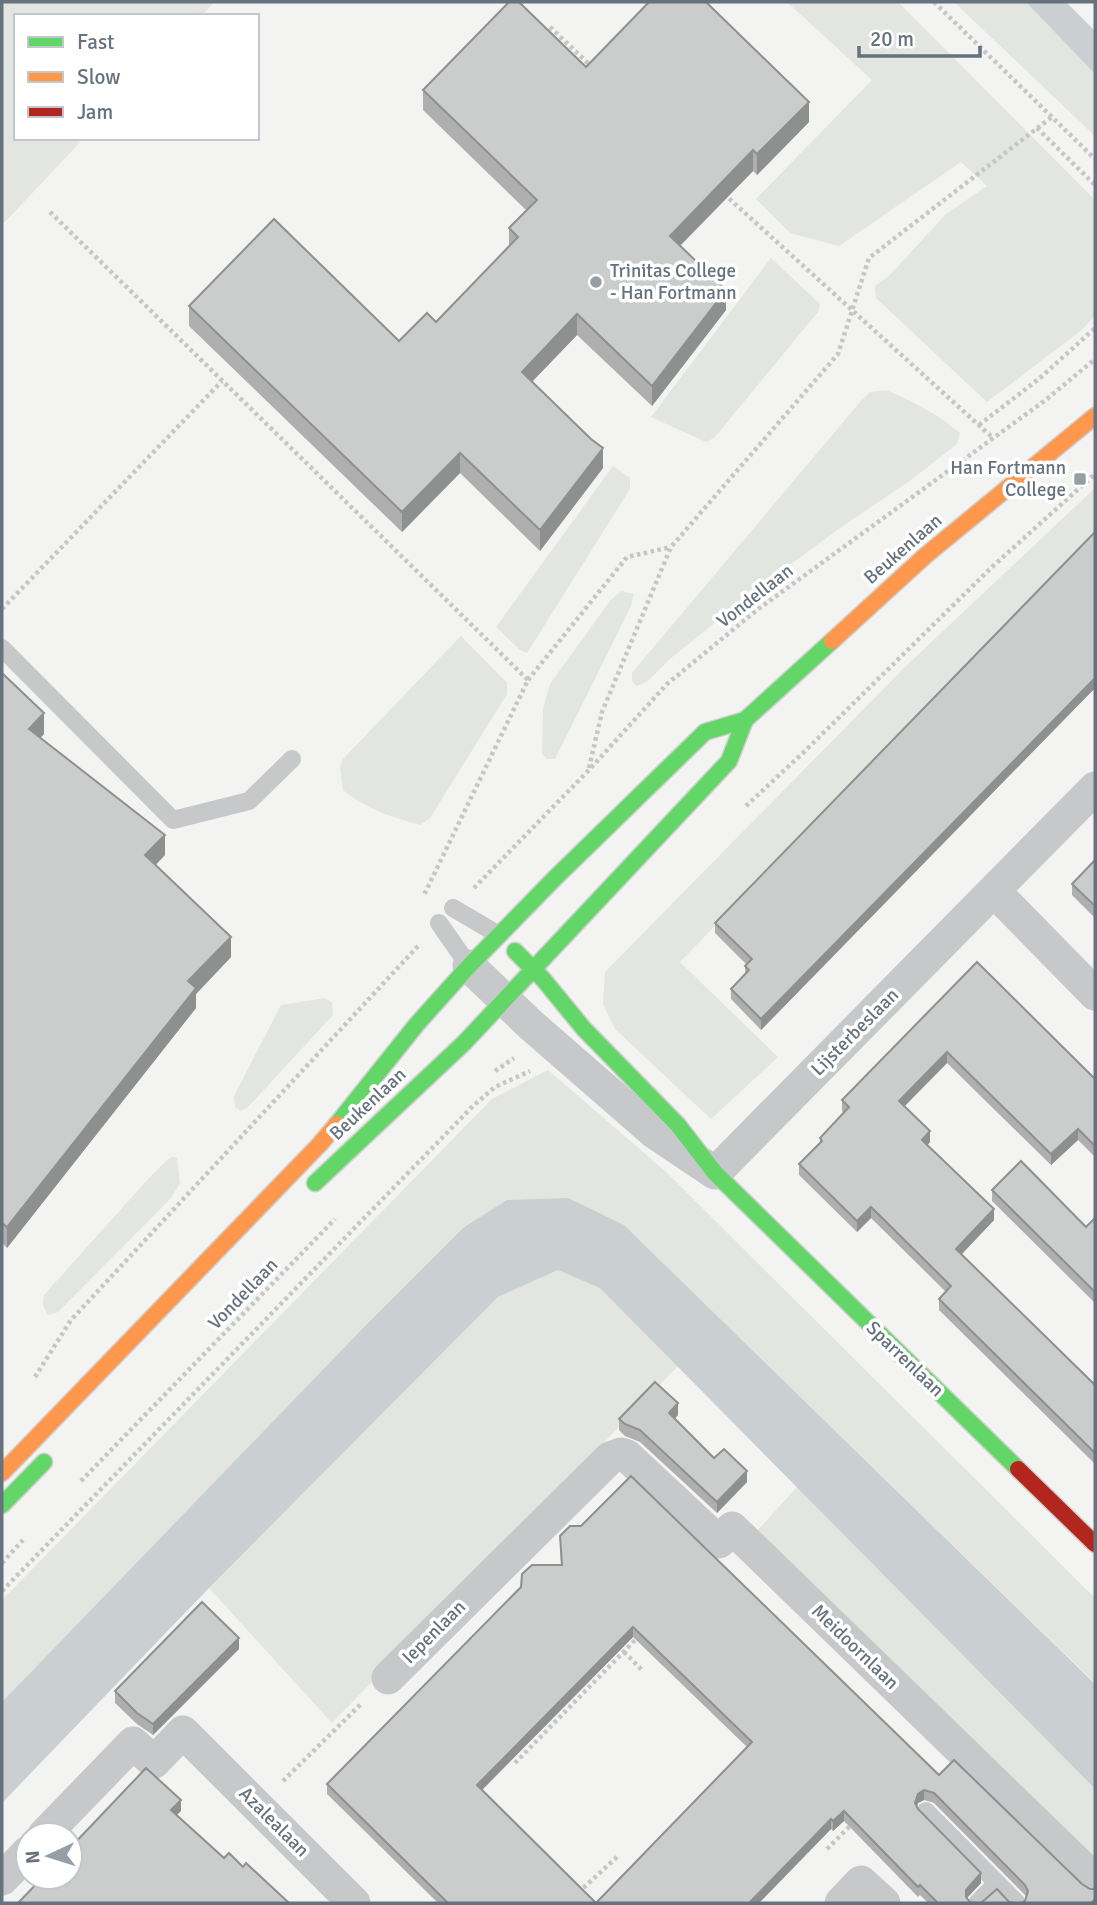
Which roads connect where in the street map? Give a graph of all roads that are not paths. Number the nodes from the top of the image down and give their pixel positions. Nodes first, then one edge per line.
1 (1095, 416) edge
2 (2, 648) edge
3 (745, 720) junction
4 (292, 759) dead end
5 (1095, 788) edge
6 (994, 891) junction
7 (453, 908) dead end
8 (439, 923) dead end
9 (499, 935) junction
10 (469, 966) junction
11 (533, 969) junction
12 (1095, 995) edge
13 (503, 1000) junction
14 (715, 1173) junction
15 (299, 1199) dead end
16 (59, 1446) dead end
17 (610, 1458) joint
18 (2, 1473) edge
19 (2, 1505) edge
20 (1095, 1545) edge
21 (388, 1678) road end
22 (926, 1811) dead end
23 (58, 1821) edge
24 (14, 1867) edge
25 (2, 1880) edge
26 (1095, 1880) edge
27 (997, 1883) junction
28 (354, 1903) edge
29 (977, 1903) edge
30 (1017, 1903) edge

1 - 3 street, Beukenlaan
2 - 4 lane
3 - 9 street, Beukenlaan
3 - 11 street, Beukenlaan
5 - 6 street, Lijsterbeslaan
6 - 12 street
6 - 14 street, Lijsterbeslaan
7 - 9 lane
8 - 10 lane
9 - 10 street, Beukenlaan
9 - 11 street, Sparrenlaan
10 - 13 street, Sparrenlaan
10 - 18 street, Beukenlaan
11 - 13 street, Beukenlaan
11 - 14 street, Sparrenlaan
13 - 14 street, Sparrenlaan
13 - 15 street, Beukenlaan
14 - 20 street, Sparrenlaan
16 - 19 street
17 - 21 street, Iepenlaan
17 - 26 street, Meidoornlaan
22 - 27 lane
23 - 28 street, Azalealaan
24 - 25 street
27 - 29 lane
27 - 30 lane

